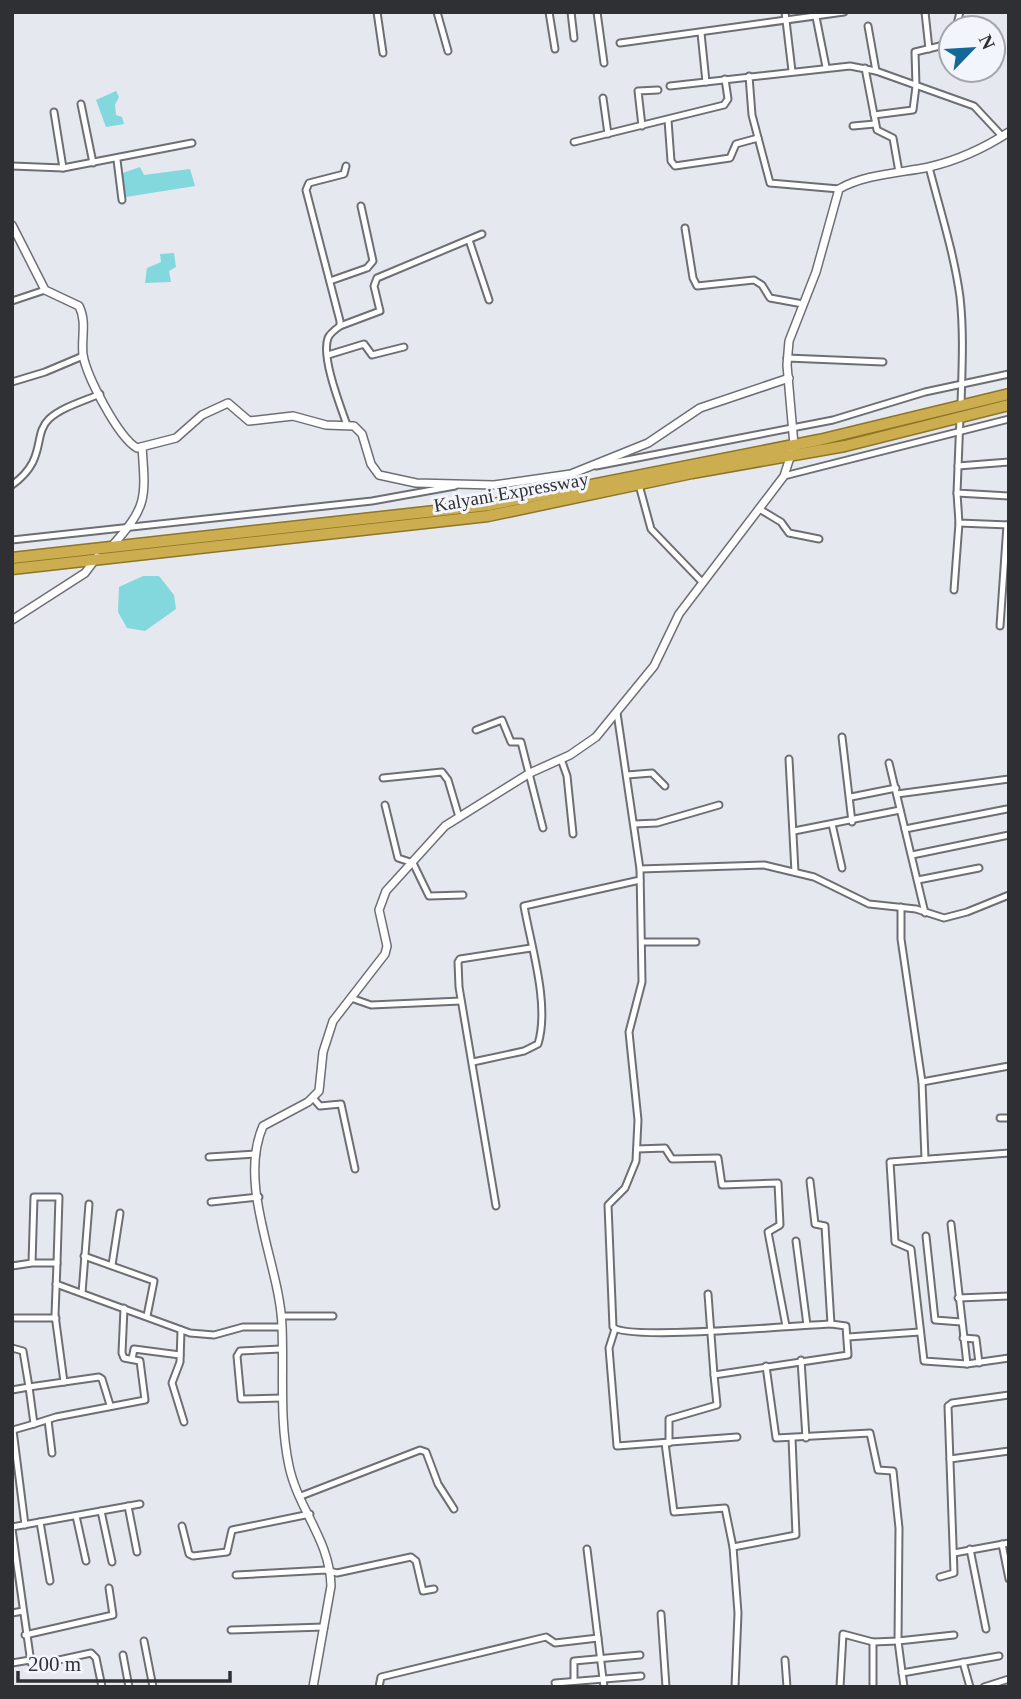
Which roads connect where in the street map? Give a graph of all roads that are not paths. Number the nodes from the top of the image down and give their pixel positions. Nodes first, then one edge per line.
1 (377, 12) edge
2 (438, 12) edge
3 (549, 12) edge
4 (571, 12) edge
5 (597, 12) edge
6 (785, 12) edge
7 (844, 12) edge
8 (925, 12) edge
9 (816, 17) junction
10 (786, 21) junction
11 (869, 26) dead end
12 (701, 33) junction
13 (574, 38) dead end
14 (620, 43) dead end
15 (937, 47) edge
16 (555, 49) dead end
17 (929, 49) junction
18 (448, 51) dead end
19 (383, 52) dead end
20 (604, 63) dead end
21 (826, 67) junction
22 (865, 68) junction
23 (792, 71) junction
24 (876, 71) junction
25 (749, 76) junction
26 (726, 79) junction
27 (706, 82) junction
28 (670, 86) dead end
29 (916, 86) junction
30 (658, 90) dead end
31 (603, 98) dead end
32 (81, 104) dead end
33 (54, 112) dead end
34 (874, 114) junction
35 (668, 120) junction
36 (875, 124) junction
37 (642, 126) junction
38 (853, 126) dead end
39 (608, 134) junction
40 (1005, 134) edge
41 (758, 138) junction
42 (574, 142) dead end
43 (192, 143) dead end
44 (117, 160) junction
45 (93, 163) junction
46 (12, 166) edge
47 (346, 166) dead end
48 (929, 167) junction
49 (63, 168) junction
50 (899, 172) junction
51 (839, 189) junction
52 (122, 200) dead end
53 (361, 206) dead end
54 (12, 225) edge
55 (685, 228) dead end
56 (482, 234) dead end
57 (468, 240) junction
58 (330, 281) junction
59 (45, 290) junction
60 (489, 300) dead end
61 (12, 301) edge
62 (803, 304) junction
63 (340, 326) junction
64 (404, 347) dead end
65 (328, 355) junction
66 (83, 356) junction
67 (788, 358) junction
68 (883, 362) dead end
69 (1009, 374) edge
70 (789, 378) junction
71 (12, 382) edge
72 (961, 388) junction
73 (100, 394) junction
74 (1009, 394) edge
75 (1009, 405) edge
76 (961, 407) junction
77 (1009, 419) edge
78 (347, 425) junction
79 (793, 428) junction
80 (960, 431) junction
81 (142, 447) junction
82 (792, 451) junction
83 (1009, 462) edge
84 (958, 466) junction
85 (590, 467) junction
86 (784, 476) junction
87 (13, 481) edge
88 (462, 485) junction
89 (639, 485) junction
90 (957, 493) junction
91 (1009, 496) edge
92 (761, 510) junction
93 (959, 523) junction
94 (1008, 525) edge
95 (129, 527) junction
96 (820, 539) dead end
97 (12, 540) edge
98 (110, 548) junction
99 (97, 549) junction
100 (12, 558) edge
101 (97, 561) junction
102 (12, 569) edge
103 (702, 582) junction
104 (954, 590) dead end
105 (12, 620) edge
106 (1000, 626) dead end
107 (617, 713) junction
108 (476, 730) dead end
109 (842, 737) dead end
110 (789, 759) dead end
111 (561, 760) junction
112 (889, 763) dead end
113 (530, 773) junction
114 (627, 775) junction
115 (383, 778) dead end
116 (1009, 779) edge
117 (665, 786) dead end
118 (896, 791) junction
119 (851, 797) junction
120 (385, 805) dead end
121 (719, 805) dead end
122 (1007, 809) edge
123 (900, 810) junction
124 (459, 817) junction
125 (852, 822) junction
126 (635, 824) junction
127 (832, 824) junction
128 (543, 828) dead end
129 (905, 830) junction
130 (794, 831) junction
131 (573, 834) dead end
132 (1009, 835) edge
133 (912, 855) junction
134 (413, 863) junction
135 (842, 868) dead end
136 (979, 868) dead end
137 (640, 869) junction
138 (794, 873) junction
139 (640, 880) junction
140 (918, 880) junction
141 (463, 895) dead end
142 (1009, 895) edge
143 (901, 907) junction
144 (925, 913) junction
145 (696, 942) dead end
146 (642, 943) junction
147 (531, 947) junction
148 (351, 998) junction
149 (461, 1001) junction
150 (473, 1062) junction
151 (1009, 1066) edge
152 (922, 1082) junction
153 (313, 1098) junction
154 (1000, 1118) dead end
155 (1009, 1118) edge
156 (637, 1149) junction
157 (1009, 1153) edge
158 (256, 1154) junction
159 (209, 1157) dead end
160 (925, 1159) junction
161 (355, 1169) dead end
162 (810, 1181) dead end
163 (259, 1197) junction
164 (211, 1202) dead end
165 (89, 1204) dead end
166 (496, 1206) dead end
167 (120, 1213) dead end
168 (951, 1224) dead end
169 (926, 1236) dead end
170 (796, 1241) dead end
171 (84, 1256) junction
172 (12, 1258) edge
173 (32, 1263) junction
174 (57, 1264) junction
175 (13, 1265) edge
176 (112, 1265) junction
177 (56, 1284) junction
178 (82, 1293) junction
179 (708, 1294) dead end
180 (1009, 1296) edge
181 (958, 1298) junction
182 (124, 1308) junction
183 (147, 1316) junction
184 (281, 1316) junction
185 (333, 1316) dead end
186 (12, 1318) edge
187 (56, 1318) junction
188 (961, 1322) junction
189 (831, 1324) junction
190 (786, 1325) junction
191 (807, 1325) junction
192 (282, 1327) junction
193 (615, 1329) junction
194 (181, 1330) junction
195 (709, 1331) junction
196 (920, 1332) junction
197 (848, 1338) junction
198 (963, 1338) junction
199 (12, 1348) edge
200 (281, 1349) junction
201 (180, 1355) junction
202 (1009, 1358) edge
203 (132, 1359) junction
204 (801, 1360) junction
205 (979, 1363) junction
206 (967, 1364) junction
207 (766, 1366) junction
208 (714, 1375) junction
209 (64, 1382) junction
210 (29, 1387) junction
211 (12, 1390) edge
212 (1009, 1395) edge
213 (282, 1398) junction
214 (110, 1405) junction
215 (48, 1420) junction
216 (184, 1422) dead end
217 (34, 1424) junction
218 (13, 1428) edge
219 (737, 1437) dead end
220 (792, 1438) junction
221 (806, 1438) junction
222 (667, 1443) junction
223 (1009, 1451) edge
224 (52, 1452) dead end
225 (14, 1454) edge
226 (950, 1459) junction
227 (301, 1496) junction
228 (140, 1504) dead end
229 (128, 1506) junction
230 (454, 1509) dead end
231 (102, 1511) junction
232 (310, 1514) junction
233 (76, 1516) junction
234 (40, 1522) junction
235 (25, 1525) junction
236 (182, 1526) dead end
237 (12, 1528) edge
238 (1006, 1543) edge
239 (733, 1547) junction
240 (587, 1549) dead end
241 (970, 1549) junction
242 (137, 1552) dead end
243 (954, 1553) junction
244 (86, 1561) dead end
245 (112, 1562) dead end
246 (331, 1572) junction
247 (236, 1575) dead end
248 (940, 1577) dead end
249 (1009, 1579) edge
250 (50, 1581) dead end
251 (21, 1586) junction
252 (12, 1587) edge
253 (109, 1588) dead end
254 (434, 1589) dead end
255 (23, 1611) junction
256 (12, 1613) edge
257 (661, 1614) dead end
258 (324, 1627) junction
259 (986, 1629) dead end
260 (231, 1630) dead end
261 (25, 1635) junction
262 (954, 1635) dead end
263 (598, 1638) junction
264 (144, 1641) dead end
265 (898, 1641) junction
266 (873, 1642) junction
267 (123, 1655) dead end
268 (640, 1655) dead end
269 (999, 1656) dead end
270 (600, 1658) junction
271 (30, 1660) junction
272 (785, 1660) dead end
273 (963, 1662) junction
274 (12, 1663) edge
275 (902, 1672) junction
276 (641, 1676) dead end
277 (603, 1678) junction
278 (1009, 1679) edge
279 (574, 1681) junction
280 (555, 1683) dead end
281 (102, 1687) edge
282 (130, 1687) edge
283 (153, 1687) edge
284 (313, 1687) edge
285 (379, 1687) edge
286 (604, 1687) edge
287 (666, 1687) edge
288 (735, 1687) edge
289 (787, 1687) edge
290 (840, 1687) edge
291 (873, 1687) edge
292 (904, 1687) edge
293 (970, 1687) edge
294 (984, 1687) edge

1 - 19 street
2 - 18 street
3 - 16 street
4 - 13 street
5 - 20 street
6 - 10 street
7 - 9 street
8 - 17 street
9 - 10 street
9 - 21 street
10 - 12 street
10 - 23 street
11 - 24 street
12 - 14 street
12 - 27 street
15 - 17 street
17 - 29 street
21 - 22 street
21 - 23 street
22 - 24 street
22 - 34 street
23 - 25 street
24 - 29 street
25 - 26 street
25 - 41 street
26 - 27 street
26 - 35 street
27 - 28 street
29 - 34 street
29 - 40 street
30 - 37 street
31 - 39 street
32 - 45 street
33 - 49 street
34 - 36 street
35 - 37 street
35 - 41 street
36 - 38 street
36 - 50 street
37 - 39 street
39 - 42 street
40 - 48 street
41 - 51 street
43 - 44 street
44 - 45 street
44 - 52 street
45 - 49 street
46 - 49 street
47 - 58 street
48 - 50 street
48 - 72 street
50 - 51 street
51 - 62 street
53 - 58 street
54 - 59 street
55 - 62 street
56 - 57 street
57 - 60 street
57 - 63 street
58 - 63 street
59 - 61 street
59 - 66 street
62 - 67 street
63 - 65 street
64 - 65 street
65 - 78 street
66 - 71 street
66 - 73 street
67 - 68 street
67 - 70 street
69 - 72 street
70 - 79 street
70 - 85 street
72 - 76 street
72 - 79 street
73 - 81 street
73 - 87 street
74 - 76 highway, Kalyani Expressway
75 - 76 highway, Kalyani Expressway
76 - 80 street
76 - 82 highway, Kalyani Expressway
77 - 80 street
78 - 81 street
78 - 88 street
79 - 82 street
79 - 85 street
80 - 84 street
80 - 86 street
81 - 95 street
82 - 86 street
82 - 89 highway, Kalyani Expressway
82 - 98 highway, Kalyani Expressway
83 - 84 street
84 - 90 street
85 - 88 street
86 - 92 street
88 - 95 street
89 - 101 highway, Kalyani Expressway
89 - 103 street
90 - 91 street
90 - 93 street
92 - 96 street
92 - 103 street
93 - 94 street
93 - 104 street
94 - 106 street
95 - 97 street
95 - 98 street
98 - 99 highway, Kalyani Expressway
99 - 100 highway, Kalyani Expressway
99 - 101 street
101 - 102 highway, Kalyani Expressway
101 - 105 street
103 - 107 street
107 - 111 street
107 - 114 street
108 - 113 street
109 - 119 street
110 - 130 street
111 - 113 street
111 - 131 street
112 - 118 street
113 - 124 street
113 - 128 street
114 - 117 street
114 - 126 street
115 - 124 street
116 - 118 street
118 - 119 street
118 - 123 street
119 - 125 street
120 - 134 street
121 - 126 street
122 - 129 street
123 - 125 street
123 - 129 street
124 - 134 street
125 - 127 street
126 - 137 street
127 - 130 street
127 - 135 street
129 - 133 street
130 - 138 street
132 - 133 street
133 - 140 street
134 - 141 street
134 - 148 street
136 - 140 street
137 - 138 street
137 - 139 street
138 - 143 street
139 - 146 street
139 - 147 street
140 - 144 street
142 - 144 street
143 - 144 street
143 - 152 street
145 - 146 street
146 - 156 street
147 - 149 street
147 - 150 street
148 - 149 street
148 - 153 street
149 - 150 street
150 - 166 street
151 - 152 street
152 - 160 street
153 - 158 street
153 - 161 street
154 - 155 street
156 - 190 street
156 - 193 street
157 - 160 street
158 - 159 street
158 - 163 street
160 - 196 street
162 - 189 street
163 - 164 street
163 - 184 street
165 - 171 street
167 - 176 street
168 - 181 street
169 - 188 street
170 - 191 street
171 - 176 street
171 - 178 street
172 - 175 street
173 - 174 street
173 - 174 street
173 - 175 street
174 - 177 street
176 - 183 street
177 - 178 street
177 - 187 street
178 - 182 street
179 - 195 street
180 - 181 street
181 - 188 street
182 - 183 street
182 - 203 street
183 - 194 street
184 - 185 street
184 - 192 street
186 - 187 street
187 - 209 street
188 - 198 street
189 - 191 street
189 - 197 street
190 - 191 street
190 - 195 street
192 - 194 street
192 - 200 street
193 - 195 street
193 - 222 street
194 - 201 street
195 - 208 street
196 - 197 street
196 - 206 street
197 - 204 street
198 - 205 street
198 - 206 street
199 - 210 street
200 - 213 street
200 - 213 street
201 - 203 street
201 - 216 street
202 - 205 street
203 - 214 street
204 - 207 street
204 - 221 street
205 - 206 street
207 - 208 street
207 - 220 street
208 - 222 street
209 - 210 street
209 - 214 street
210 - 211 street
210 - 217 street
212 - 226 street
213 - 227 street
214 - 215 street
215 - 217 street
215 - 224 street
217 - 218 street
218 - 225 street
219 - 222 street
220 - 221 street
220 - 239 street
221 - 265 street
222 - 239 street
223 - 226 street
225 - 235 street
226 - 243 street
227 - 230 street
227 - 232 street
228 - 229 street
229 - 231 street
229 - 242 street
231 - 233 street
231 - 245 street
232 - 236 street
232 - 246 street
233 - 234 street
233 - 244 street
234 - 235 street
234 - 250 street
235 - 237 street
237 - 251 street
238 - 241 street
238 - 249 street
239 - 288 street
240 - 263 street
241 - 243 street
241 - 259 street
243 - 248 street
246 - 247 street
246 - 254 street
246 - 258 street
251 - 252 street
251 - 255 street
253 - 261 street
255 - 256 street
255 - 261 street
257 - 287 street
258 - 260 street
258 - 284 street
261 - 271 street
262 - 265 street
263 - 270 street
263 - 285 street
264 - 283 street
265 - 266 street
265 - 275 street
266 - 290 street
266 - 291 street
267 - 282 street
268 - 270 street
269 - 273 street
270 - 277 street
270 - 279 street
271 - 274 street
271 - 281 street
272 - 289 street
273 - 275 street
273 - 293 street
275 - 292 street
276 - 277 street
277 - 279 street
277 - 286 street
278 - 294 street
279 - 280 street

